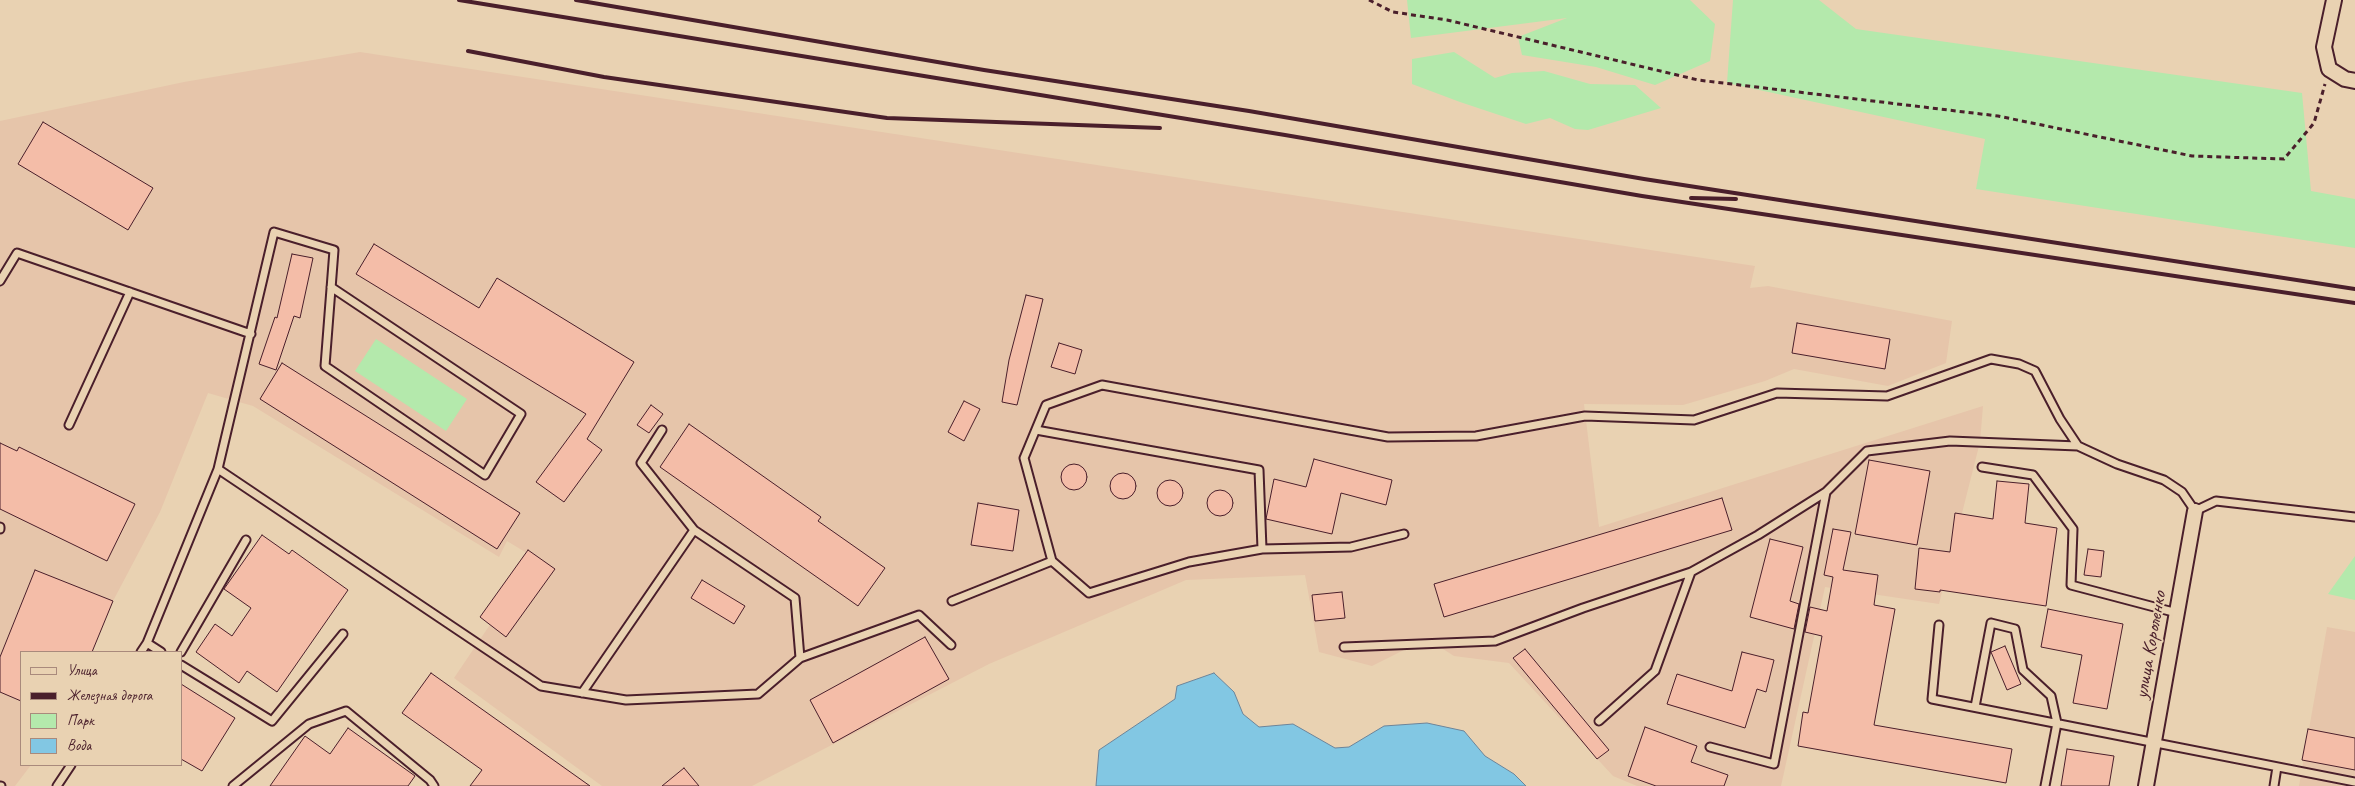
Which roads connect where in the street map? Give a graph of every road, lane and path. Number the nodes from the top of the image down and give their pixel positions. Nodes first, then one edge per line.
1 (1369, 0) edge
2 (2334, 0) edge
3 (2329, 69) junction
4 (2355, 81) edge
5 (0, 281) edge
6 (331, 287) junction
7 (130, 292) junction
8 (251, 334) junction
9 (69, 425) dead end
10 (662, 430) dead end
11 (1036, 430) junction
12 (2078, 446) junction
13 (1982, 467) dead end
14 (218, 469) junction
15 (1826, 492) junction
16 (2195, 511) junction
17 (2355, 516) edge
18 (694, 530) junction
19 (1404, 534) dead end
20 (246, 540) dead end
21 (1262, 549) junction
22 (1052, 561) junction
23 (1691, 572) junction
24 (952, 601) dead end
25 (2176, 613) junction
26 (1939, 624) dead end
27 (343, 634) dead end
28 (147, 643) junction
29 (951, 645) dead end
30 (1344, 647) dead end
31 (142, 651) edge
32 (159, 651) edge
33 (182, 651) edge
34 (800, 658) junction
35 (182, 665) edge
36 (582, 693) junction
37 (1975, 707) junction
38 (1600, 721) dead end
39 (2056, 723) junction
40 (2153, 743) junction
41 (1710, 747) dead end
42 (70, 766) edge
43 (2278, 767) junction
44 (2355, 782) edge
45 (57, 786) edge
46 (233, 786) edge
47 (434, 786) edge
48 (2045, 786) edge
49 (2146, 786) edge
50 (2274, 786) edge

1 - 3 path
2 - 3 street
3 - 4 street
5 - 7 lane
6 - 6 lane
6 - 8 lane
7 - 8 lane
7 - 9 lane
8 - 14 lane
10 - 18 lane
11 - 12 lane
11 - 21 lane
11 - 22 lane
12 - 15 lane
12 - 16 lane
13 - 25 lane
14 - 28 lane
14 - 36 lane
15 - 23 lane
15 - 41 lane
16 - 17 lane
16 - 25 street, улица Короленко
18 - 34 lane
18 - 36 lane
19 - 21 lane
20 - 33 lane
21 - 22 lane
22 - 24 lane
23 - 30 lane
23 - 38 lane
25 - 40 street, улица Короленко
26 - 37 lane
27 - 35 lane
28 - 31 lane
28 - 32 lane
29 - 34 lane
34 - 36 lane
37 - 39 lane
37 - 39 lane
39 - 40 lane
39 - 48 lane
40 - 43 lane
40 - 49 street, улица Короленко
42 - 45 lane
43 - 44 lane
43 - 50 lane
46 - 47 lane

